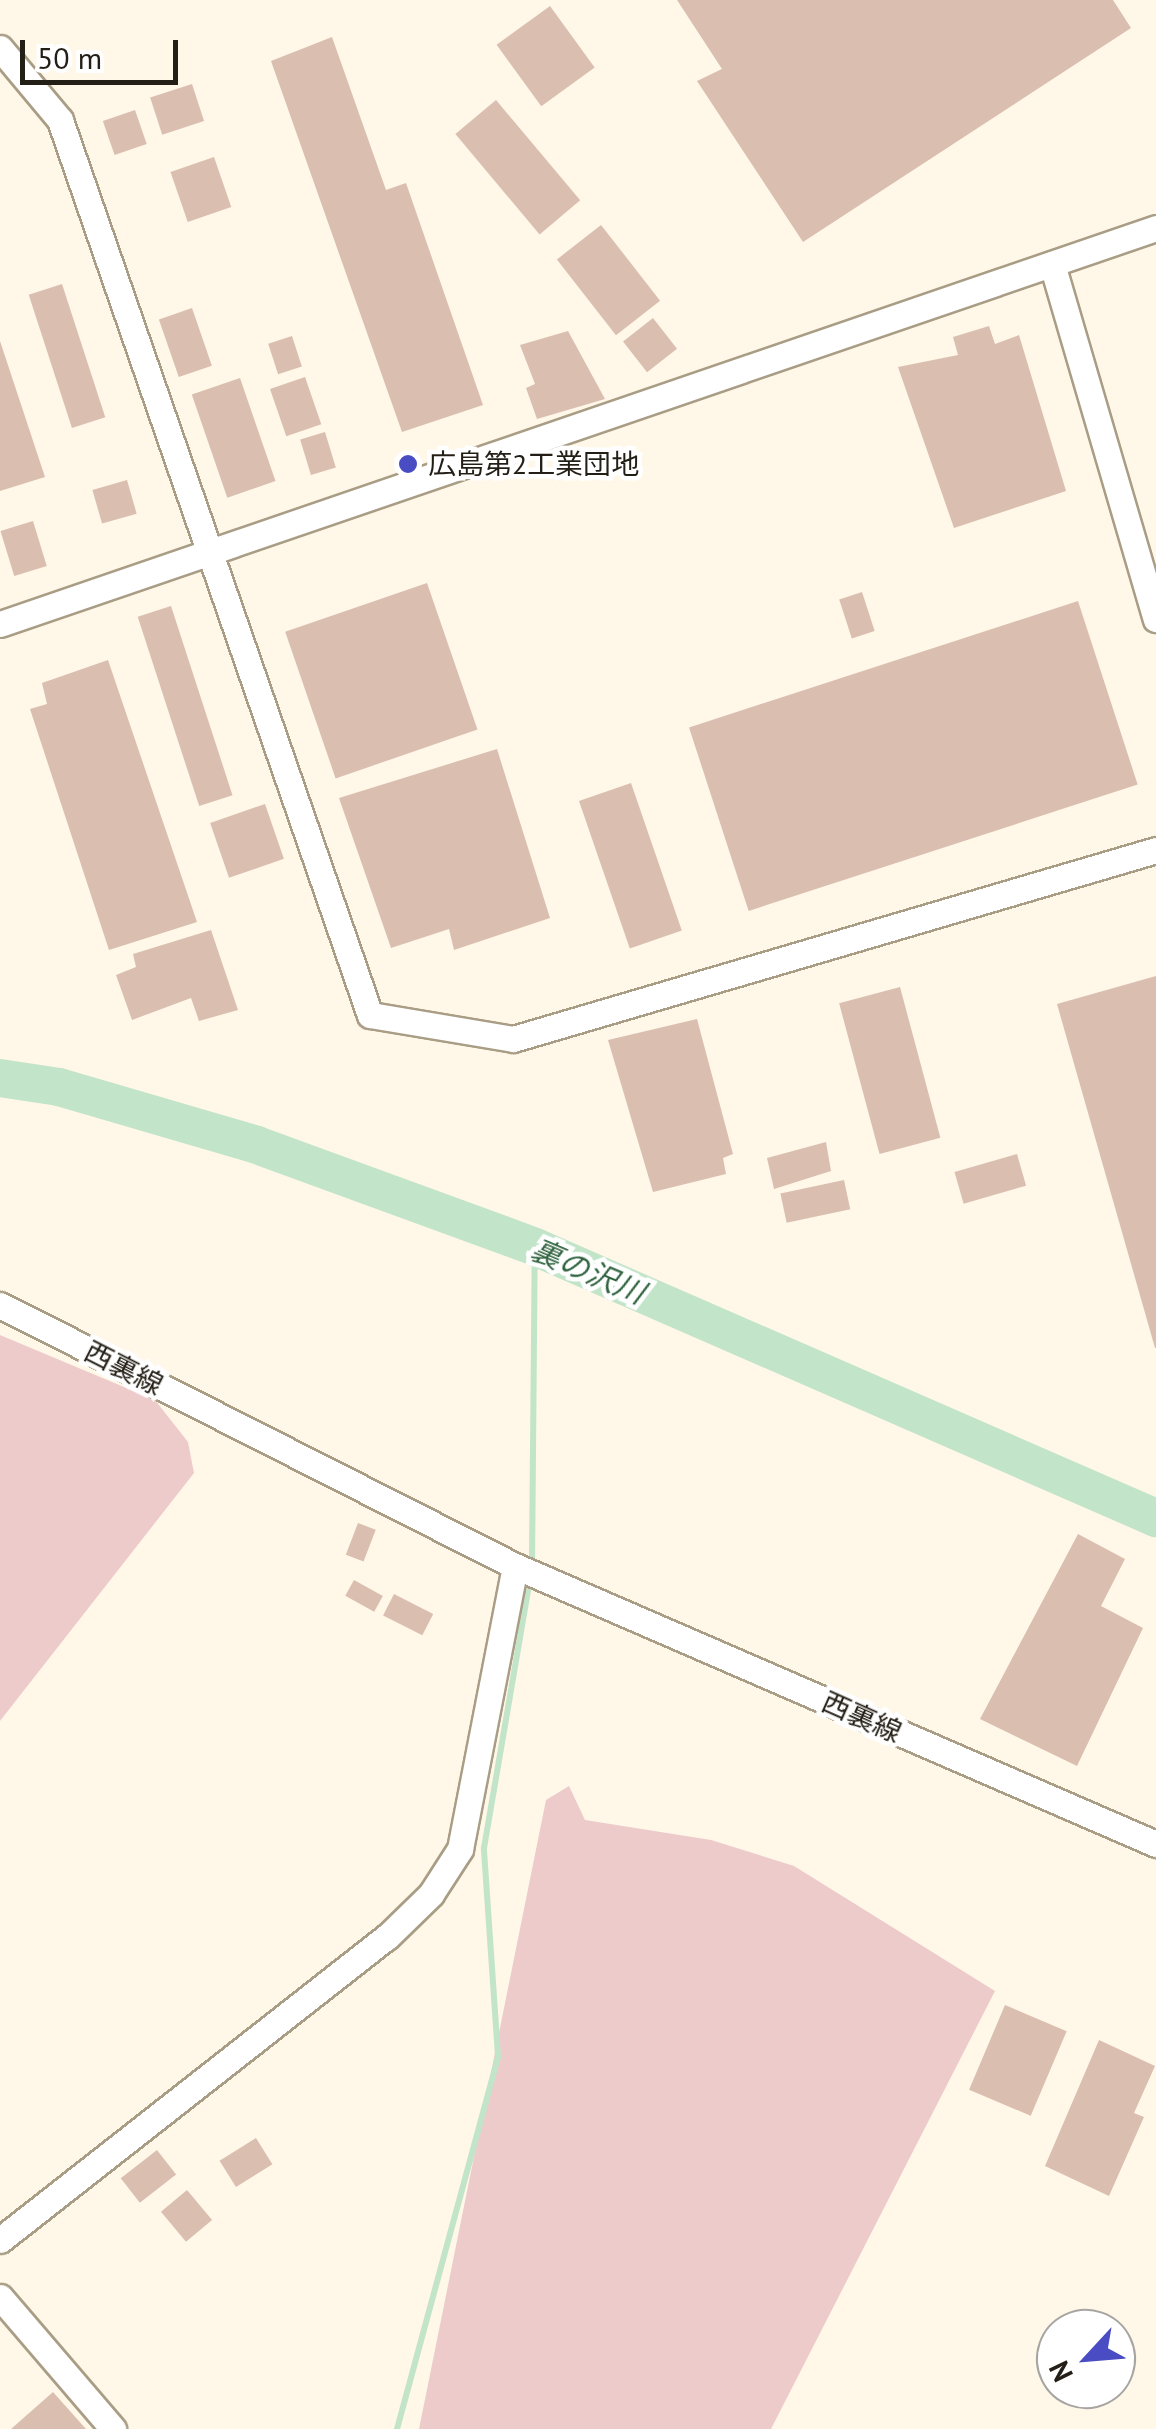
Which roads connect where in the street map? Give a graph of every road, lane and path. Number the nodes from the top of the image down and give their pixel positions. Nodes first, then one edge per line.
1 (0, 48) edge
2 (1156, 228) edge
3 (1052, 264) junction
4 (208, 552) junction
5 (1156, 620) edge
6 (0, 624) edge
7 (1156, 850) edge
8 (0, 1305) edge
9 (516, 1566) junction
10 (1156, 1844) edge
11 (0, 2240) edge
12 (0, 2296) edge
13 (114, 2429) edge

1 - 4 street
2 - 3 street
3 - 4 street
3 - 5 street
4 - 6 street
4 - 7 street
8 - 9 street, 西裏線
9 - 10 street, 西裏線
9 - 11 street
12 - 13 street

